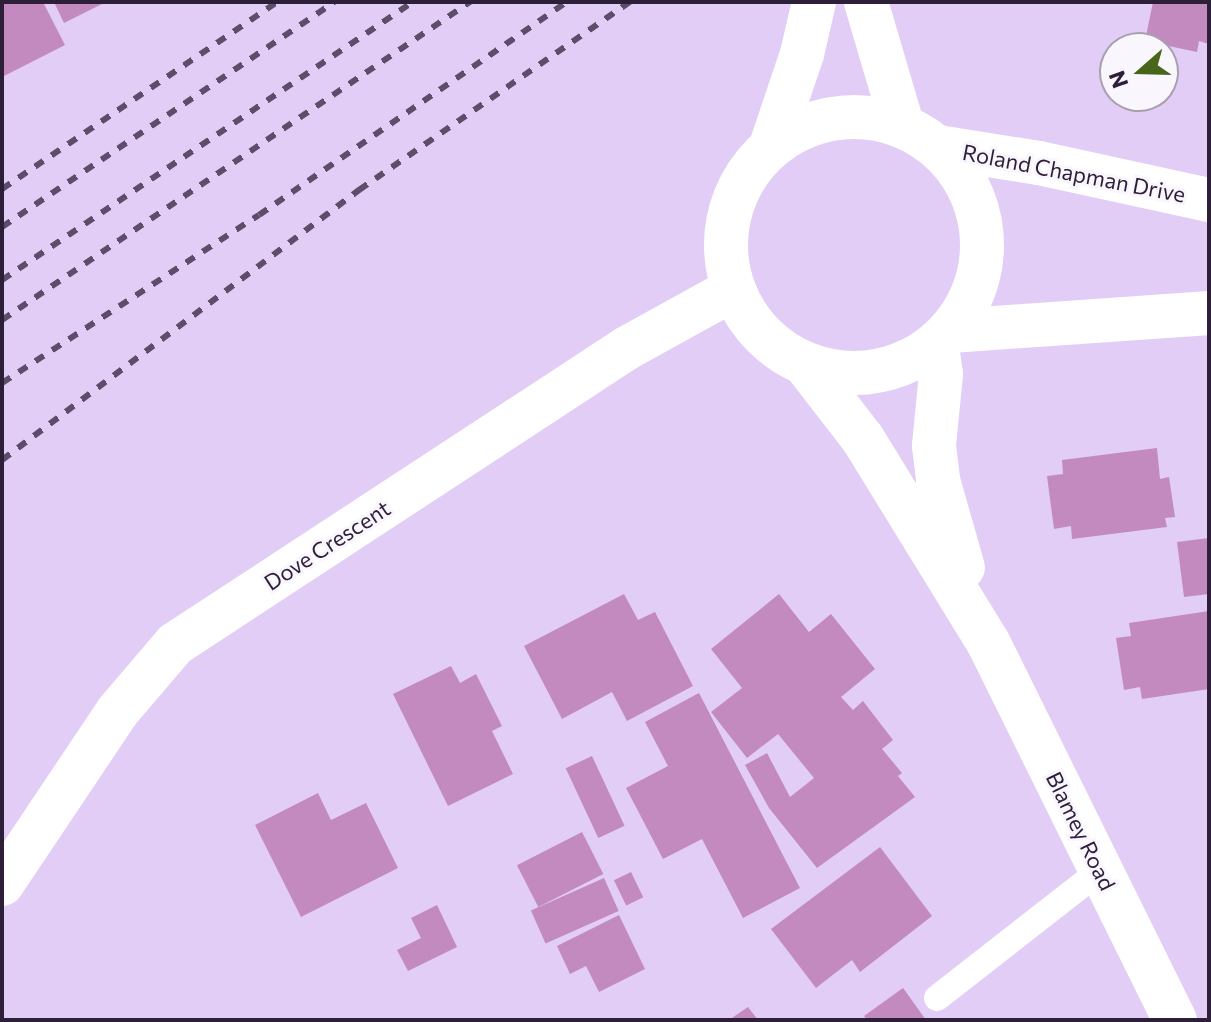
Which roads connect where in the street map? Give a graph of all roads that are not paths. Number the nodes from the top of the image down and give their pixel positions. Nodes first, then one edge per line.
1 (814, 2) edge
2 (866, 2) edge
3 (920, 136) junction
4 (772, 143) junction
5 (1209, 200) edge
6 (732, 290) junction
7 (1209, 313) edge
8 (944, 338) junction
9 (805, 364) junction
10 (988, 642) junction
11 (1101, 870) junction
12 (2, 884) edge
13 (937, 998) dead end
14 (1175, 1020) edge

1 - 4 street
2 - 3 street
3 - 4 street
3 - 5 street, Roland Chapman Drive
3 - 8 street
4 - 6 street
6 - 9 street
6 - 12 street, Dove Crescent
7 - 8 street
8 - 9 street
8 - 10 street, Blamey Road
9 - 10 street, Blamey Road
10 - 11 street, Blamey Road
11 - 13 lane
11 - 14 street, Blamey Road

